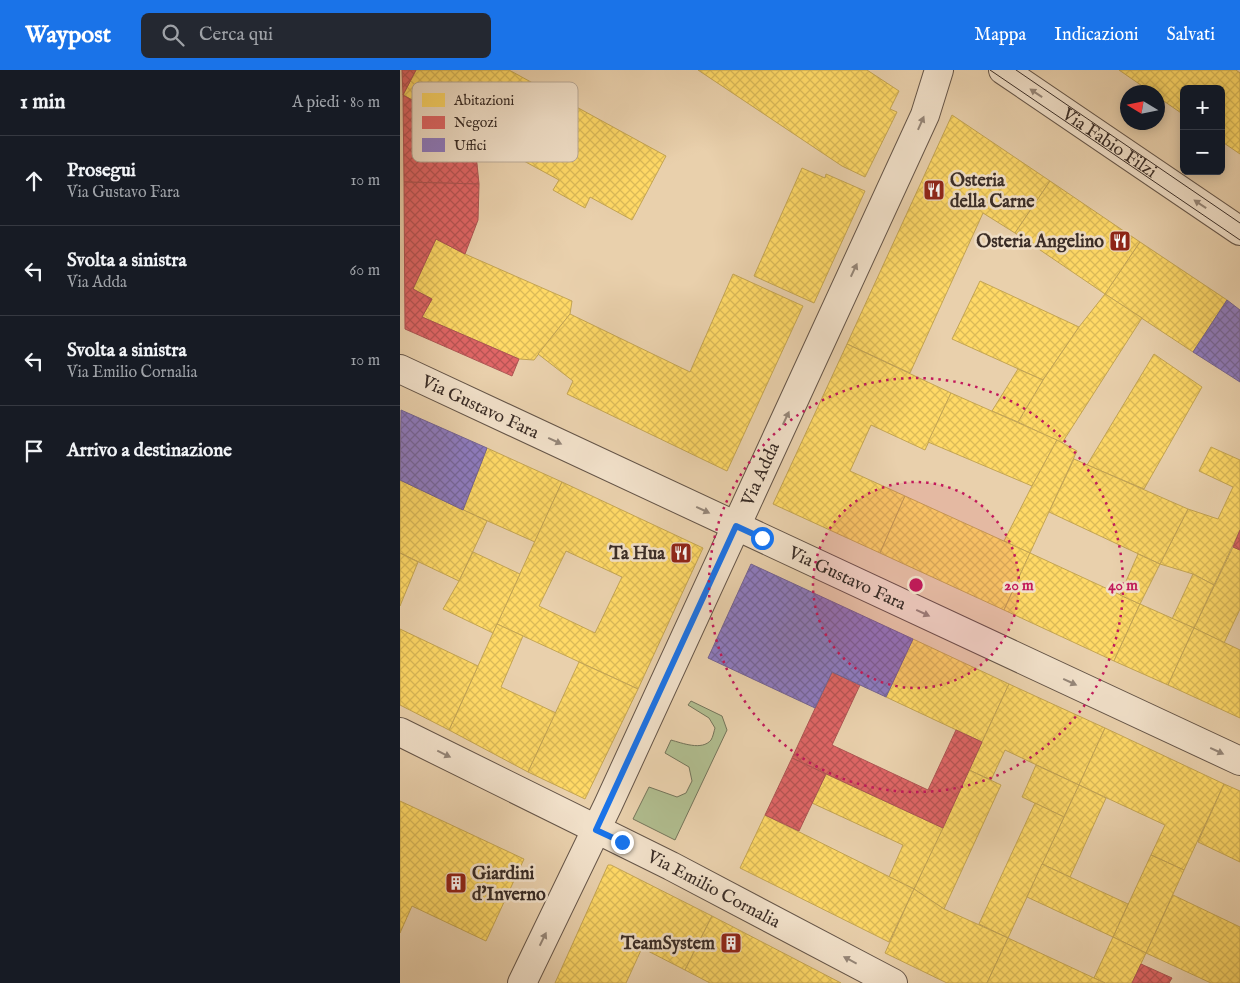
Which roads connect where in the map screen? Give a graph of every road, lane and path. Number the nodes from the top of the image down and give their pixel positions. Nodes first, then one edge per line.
1 (939, 70) edge
2 (1003, 70) edge
3 (1240, 231) edge
4 (400, 369) edge
5 (736, 526) junction
6 (400, 732) edge
7 (1240, 762) edge
8 (596, 830) junction
9 (522, 983) edge
10 (893, 983) edge

5 -> 1 street, Via Adda
3 -> 2 street, Via Fabio Filzi
4 -> 5 street, Via Gustavo Fara
5 -> 7 street, Via Gustavo Fara
5 - 8 street, Via Adda
6 -> 8 street, Via Emilio Cornalia
9 -> 8 street, Via Adda
10 -> 8 street, Via Emilio Cornalia

